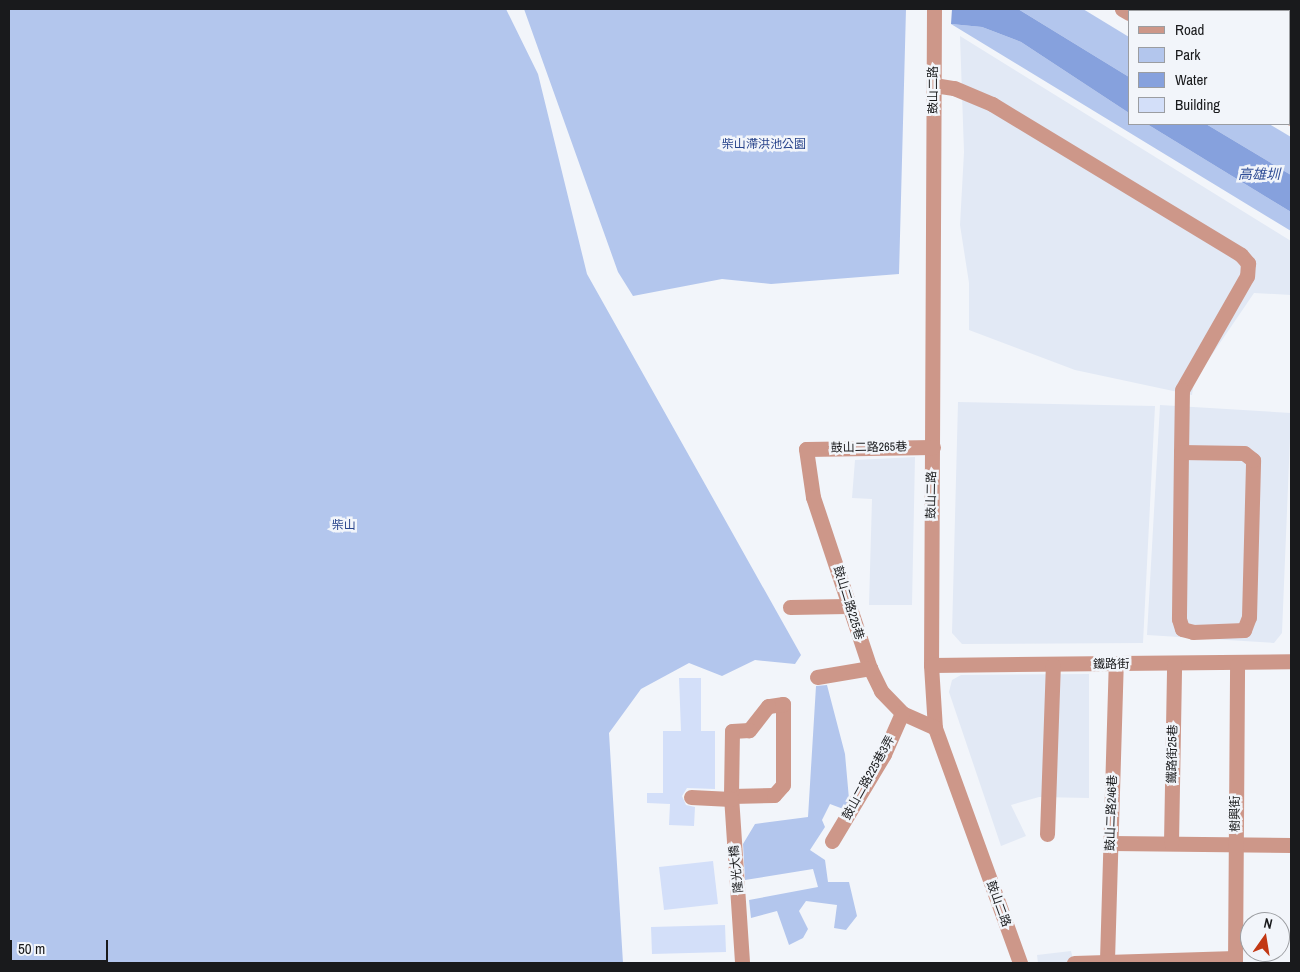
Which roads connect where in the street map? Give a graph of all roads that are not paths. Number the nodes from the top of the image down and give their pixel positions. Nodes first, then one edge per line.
1 (934, 11) edge
2 (934, 85) junction
3 (933, 447) junction
4 (806, 449) joint
5 (1181, 452) junction
6 (847, 606) junction
7 (790, 607) dead end
8 (1291, 662) edge
9 (931, 665) junction
10 (1053, 665) junction
11 (1116, 665) junction
12 (1174, 665) junction
13 (1237, 665) junction
14 (870, 668) junction
15 (817, 677) dead end
16 (902, 713) junction
17 (935, 728) junction
18 (691, 797) dead end
19 (731, 798) junction
20 (1046, 834) dead end
21 (832, 841) dead end
22 (1111, 842) junction
23 (1172, 843) junction
24 (1235, 843) junction
25 (1291, 845) edge
26 (1107, 960) junction
27 (1235, 961) edge
28 (742, 963) edge
29 (1020, 963) edge
30 (1074, 963) edge

1 - 2 street, 鼓山二路
2 - 3 street, 鼓山二路
2 - 5 street
3 - 4 street, 鼓山二路265巷
3 - 9 street, 鼓山二路
4 - 6 street, 鼓山二路225巷
5 - 5 street
6 - 7 street
6 - 14 street, 鼓山二路225巷
8 - 13 street, 鐵路街
9 - 10 street, 鐵路街
9 - 17 street, 鼓山二路
10 - 11 street, 鐵路街
10 - 20 street
11 - 12 street, 鐵路街
11 - 22 street, 鼓山二路246巷
12 - 13 street, 鐵路街
12 - 23 street, 鐵路街25巷
13 - 24 street, 樹興街
14 - 15 street
14 - 16 street, 鼓山二路225巷
16 - 17 street, 鼓山二路225巷
16 - 21 street, 鼓山二路225巷3弄
17 - 29 street, 鼓山二路
18 - 19 street
19 - 19 street, 隆光大橋
19 - 28 street, 隆光大橋
22 - 23 street
22 - 26 street, 鼓山二路246巷
23 - 24 street
24 - 25 street
24 - 27 street, 樹興街
26 - 27 street
26 - 30 street

